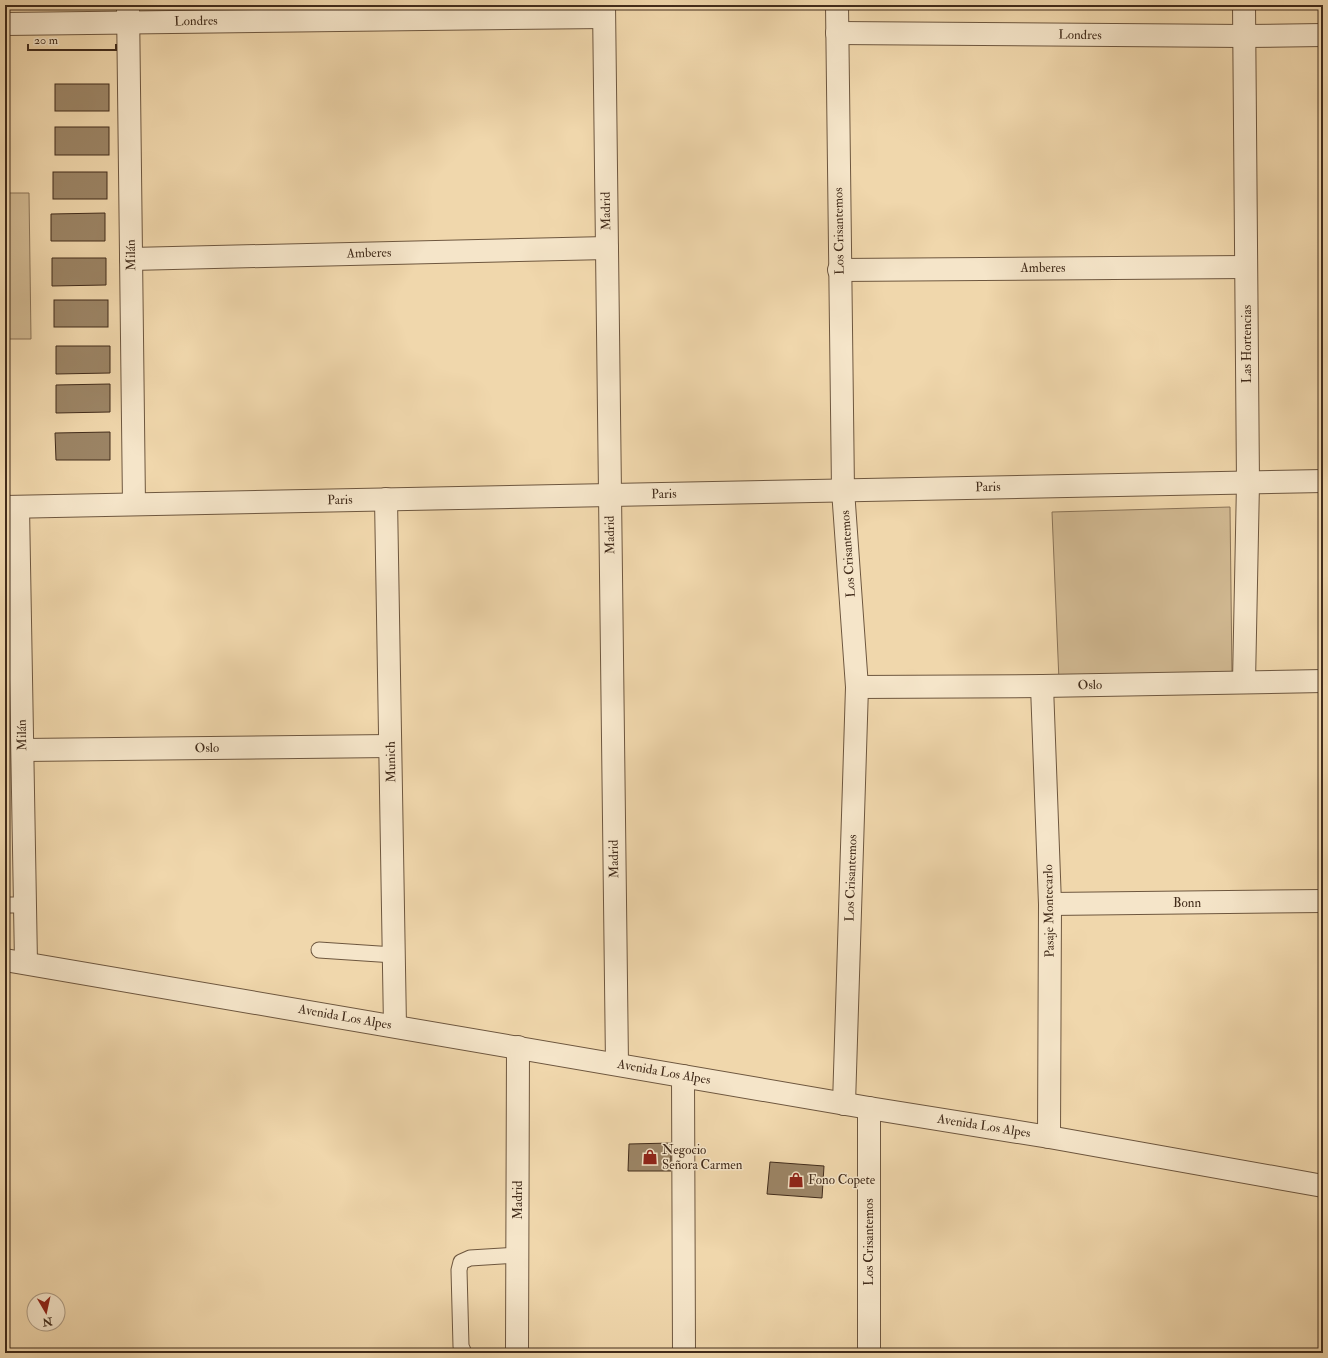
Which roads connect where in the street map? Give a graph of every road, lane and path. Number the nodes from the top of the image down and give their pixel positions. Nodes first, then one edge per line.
1 (836, 5) edge
2 (1244, 5) edge
3 (604, 11) edge
4 (128, 14) edge
5 (5, 24) edge
6 (837, 33) junction
7 (1323, 35) edge
8 (1244, 36) junction
9 (606, 248) junction
10 (131, 259) junction
11 (1246, 267) junction
12 (839, 270) junction
13 (1323, 481) edge
14 (1248, 483) junction
15 (843, 490) junction
16 (610, 495) junction
17 (386, 499) junction
18 (134, 504) junction
19 (12, 507) edge
20 (13, 654) edge
21 (1323, 681) edge
22 (1244, 682) junction
23 (1042, 686) junction
24 (857, 687) junction
25 (390, 746) junction
26 (23, 750) junction
27 (1323, 901) edge
28 (1050, 904) junction
29 (16, 905) edge
30 (319, 950) dead end
31 (394, 955) junction
32 (5, 960) edge
33 (26, 963) junction
34 (395, 1026) junction
35 (518, 1047) junction
36 (617, 1064) junction
37 (683, 1076) junction
38 (844, 1104) junction
39 (869, 1108) junction
40 (1048, 1137) junction
41 (1323, 1186) edge
42 (518, 1255) junction
43 (464, 1353) edge
44 (517, 1353) edge
45 (684, 1353) edge
46 (869, 1353) edge

1 - 6 street, Los Crisantemos
2 - 8 street, Las Hortencias
3 - 4 street, Londres
3 - 9 street, Madrid
4 - 5 street, Londres
4 - 10 street, Milán
6 - 8 street, Londres
6 - 12 street, Los Crisantemos
7 - 8 street, Londres
8 - 11 street, Las Hortencias
9 - 10 street, Amberes
9 - 16 street, Madrid
10 - 18 street, Milán
11 - 12 street, Amberes
11 - 14 street, Las Hortencias
12 - 15 street, Los Crisantemos
13 - 14 street, Paris
14 - 15 street, Paris
14 - 22 street, Las Hortencias
15 - 16 street, Paris
15 - 24 street, Los Crisantemos
16 - 17 street, Paris
16 - 36 street, Madrid
17 - 18 street, Paris
17 - 25 street, Munich
18 - 19 street, Paris
19 - 20 street, Milán
20 - 26 street, Milán
21 - 22 street, Oslo
22 - 23 street, Oslo
23 - 24 street, Oslo
23 - 28 street, Pasaje Montecarlo
24 - 38 street, Los Crisantemos
25 - 26 street, Oslo
25 - 31 street, Munich
26 - 29 street, Milán
27 - 28 street, Bonn
28 - 40 street, Pasaje Montecarlo
29 - 33 street, Milán
30 - 31 lane
31 - 34 street, Munich
32 - 33 street, Avenida Los Alpes
33 - 34 street, Avenida Los Alpes
34 - 35 street, Avenida Los Alpes
35 - 36 street, Avenida Los Alpes
35 - 42 street, Madrid
36 - 37 street, Avenida Los Alpes
37 - 38 street, Avenida Los Alpes
37 - 45 street
38 - 39 street, Avenida Los Alpes
39 - 40 street, Avenida Los Alpes
39 - 46 street, Los Crisantemos
40 - 41 street, Avenida Los Alpes
42 - 43 lane
42 - 44 street, Madrid

